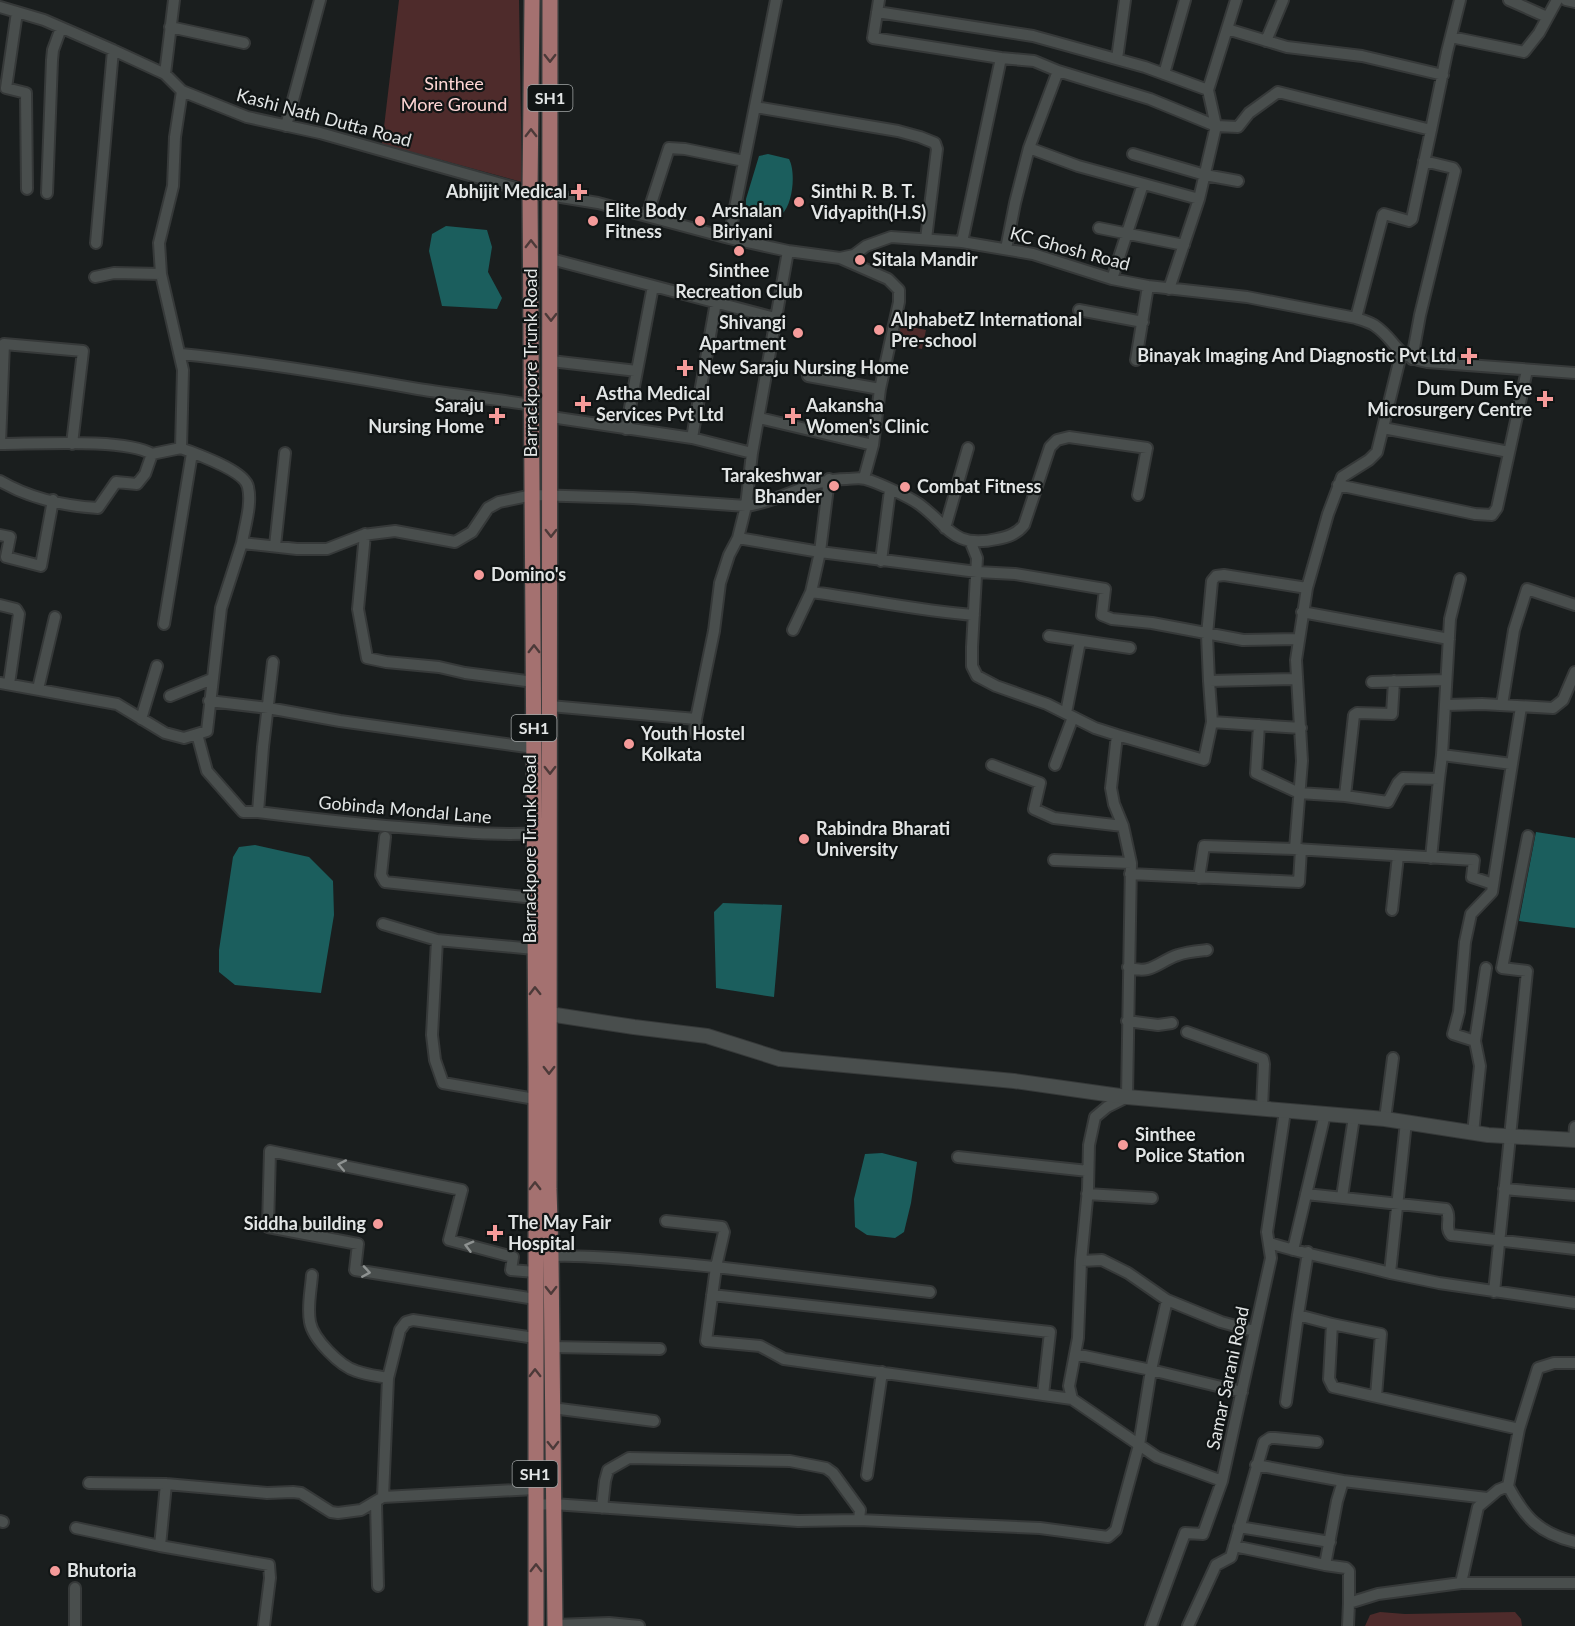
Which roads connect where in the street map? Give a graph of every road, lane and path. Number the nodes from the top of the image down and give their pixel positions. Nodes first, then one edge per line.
1 (174, 0) edge
2 (320, 0) edge
3 (532, 0) edge
4 (550, 0) edge
5 (776, 0) edge
6 (879, 0) edge
7 (1125, 0) edge
8 (1185, 0) edge
9 (1236, 0) edge
10 (1283, 0) edge
11 (1460, 0) edge
12 (1509, 0) edge
13 (1557, 1) edge
14 (1575, 2) edge
15 (0, 7) edge
16 (17, 12) junction
17 (877, 12) junction
18 (1547, 17) junction
19 (170, 27) junction
20 (62, 28) junction
21 (1227, 29) junction
22 (1451, 37) junction
23 (1266, 41) junction
24 (244, 43) dead end
25 (113, 50) junction
26 (1001, 58) junction
27 (1117, 59) junction
28 (1058, 71) junction
29 (165, 74) junction
30 (1164, 74) junction
31 (1443, 75) junction
32 (1208, 90) junction
33 (182, 91) junction
34 (755, 107) junction
35 (286, 126) junction
36 (1216, 126) junction
37 (1431, 130) junction
38 (1029, 148) junction
39 (1134, 154) dead end
40 (744, 161) junction
41 (1424, 161) junction
42 (1205, 175) junction
43 (1238, 181) dead end
44 (1143, 184) junction
45 (27, 189) dead end
46 (530, 192) junction
47 (47, 193) dead end
48 (551, 196) junction
49 (1200, 199) junction
50 (647, 216) junction
51 (1099, 228) dead end
52 (1126, 235) junction
53 (729, 238) junction
54 (926, 239) junction
55 (962, 242) junction
56 (96, 243) dead end
57 (1184, 245) junction
58 (1006, 249) junction
59 (788, 251) junction
60 (840, 258) junction
61 (551, 260) junction
62 (161, 274) junction
63 (95, 277) dead end
64 (1112, 279) junction
65 (653, 286) junction
66 (1148, 286) junction
67 (1169, 289) junction
68 (716, 302) junction
69 (1079, 310) dead end
70 (775, 318) junction
71 (1356, 318) junction
72 (1143, 322) junction
73 (181, 354) junction
74 (1401, 354) junction
75 (1412, 359) junction
76 (1136, 360) dead end
77 (551, 361) junction
78 (1527, 370) junction
79 (637, 371) junction
80 (1575, 373) edge
81 (808, 376) dead end
82 (880, 389) junction
83 (532, 405) junction
84 (551, 417) junction
85 (759, 418) junction
86 (1383, 428) junction
87 (626, 429) junction
88 (692, 438) junction
89 (0, 444) edge
90 (72, 444) junction
91 (873, 445) junction
92 (180, 448) junction
93 (968, 448) dead end
94 (1509, 452) junction
95 (192, 453) junction
96 (285, 453) dead end
97 (752, 453) junction
98 (152, 454) junction
99 (864, 478) junction
100 (829, 479) junction
101 (0, 483) edge
102 (1338, 485) junction
103 (890, 490) junction
104 (532, 495) junction
105 (551, 495) junction
106 (1138, 495) dead end
107 (53, 500) junction
108 (746, 506) junction
109 (945, 528) junction
110 (365, 534) junction
111 (0, 535) edge
112 (738, 538) junction
113 (242, 543) junction
114 (971, 543) junction
115 (275, 546) junction
116 (820, 552) junction
117 (881, 561) junction
118 (977, 572) junction
119 (1460, 579) dead end
120 (1306, 588) junction
121 (811, 592) junction
122 (0, 605) edge
123 (1575, 605) edge
124 (1302, 612) junction
125 (974, 615) junction
126 (55, 617) dead end
127 (164, 624) dead end
128 (793, 630) dead end
129 (1207, 635) junction
130 (1049, 636) dead end
131 (1298, 639) junction
132 (1449, 639) junction
133 (1080, 641) junction
134 (1130, 648) dead end
135 (273, 662) dead end
136 (157, 666) dead end
137 (1575, 672) edge
138 (212, 679) junction
139 (1298, 679) junction
140 (1446, 680) junction
141 (1209, 681) junction
142 (1394, 681) junction
143 (534, 682) junction
144 (1372, 682) dead end
145 (4, 684) edge
146 (38, 689) junction
147 (1570, 695) edge
148 (170, 696) dead end
149 (209, 701) junction
150 (1446, 705) junction
151 (1502, 705) junction
152 (550, 706) junction
153 (1521, 707) junction
154 (268, 708) junction
155 (1070, 715) junction
156 (141, 719) junction
157 (696, 719) junction
158 (1212, 722) junction
159 (1259, 725) junction
160 (1301, 728) junction
161 (696, 733) dead end
162 (197, 734) junction
163 (1117, 735) junction
164 (534, 748) junction
165 (1442, 755) junction
166 (1512, 764) junction
167 (992, 765) dead end
168 (1054, 765) dead end
169 (1439, 779) junction
170 (1299, 793) junction
171 (1345, 796) junction
172 (258, 812) junction
173 (1123, 826) junction
174 (542, 833) junction
175 (1528, 836) dead end
176 (386, 837) dead end
177 (1298, 849) junction
178 (1398, 856) junction
179 (1431, 858) junction
180 (1054, 861) dead end
181 (1130, 869) junction
182 (1199, 878) junction
183 (1493, 884) junction
184 (534, 898) junction
185 (1392, 910) dead end
186 (383, 924) dead end
187 (437, 940) junction
188 (534, 949) junction
189 (1207, 950) dead end
190 (1128, 967) junction
191 (1486, 968) dead end
192 (549, 1014) junction
193 (1127, 1021) junction
194 (1172, 1023) dead end
195 (1187, 1032) dead end
196 (1474, 1041) junction
197 (1393, 1058) dead end
198 (1127, 1097) junction
199 (535, 1099) junction
200 (1263, 1108) junction
201 (1285, 1111) junction
202 (1325, 1114) junction
203 (1354, 1117) junction
204 (1385, 1119) junction
205 (1406, 1122) junction
206 (1473, 1133) junction
207 (1575, 1136) edge
208 (1510, 1137) junction
209 (958, 1157) dead end
210 (1088, 1171) junction
211 (1504, 1189) junction
212 (1087, 1194) junction
213 (1306, 1194) junction
214 (1575, 1195) edge
215 (1342, 1197) junction
216 (1152, 1198) dead end
217 (1397, 1202) junction
218 (666, 1221) dead end
219 (1499, 1242) junction
220 (1270, 1243) junction
221 (1575, 1249) edge
222 (1293, 1250) junction
223 (1308, 1252) junction
224 (551, 1256) junction
225 (1081, 1261) junction
226 (716, 1267) junction
227 (535, 1269) junction
228 (1390, 1273) junction
229 (312, 1275) dead end
230 (930, 1292) dead end
231 (1494, 1292) junction
232 (712, 1295) junction
233 (535, 1299) junction
234 (1167, 1299) junction
235 (1575, 1303) edge
236 (1298, 1315) junction
237 (1332, 1324) junction
238 (1254, 1331) junction
239 (535, 1338) junction
240 (551, 1347) junction
241 (660, 1349) dead end
242 (1075, 1354) junction
243 (1575, 1363) edge
244 (1151, 1370) junction
245 (882, 1372) junction
246 (388, 1378) junction
247 (1242, 1392) junction
248 (1043, 1395) junction
249 (1376, 1396) junction
250 (1072, 1399) junction
251 (1286, 1402) dead end
252 (552, 1408) junction
253 (654, 1421) dead end
254 (1519, 1429) junction
255 (1317, 1442) dead end
256 (1139, 1445) junction
257 (1256, 1465) junction
258 (867, 1475) dead end
259 (1222, 1481) junction
260 (1343, 1481) junction
261 (89, 1483) dead end
262 (166, 1484) junction
263 (1508, 1486) junction
264 (535, 1489) junction
265 (1487, 1498) junction
266 (380, 1500) junction
267 (553, 1504) junction
268 (535, 1505) junction
269 (602, 1508) junction
270 (859, 1520) junction
271 (1239, 1527) junction
272 (76, 1528) dead end
273 (1330, 1542) junction
274 (1575, 1542) edge
275 (160, 1546) junction
276 (1234, 1546) junction
277 (1325, 1565) junction
278 (1461, 1582) junction
279 (1575, 1583) edge
280 (378, 1586) dead end
281 (75, 1588) dead end
282 (1349, 1603) junction
283 (75, 1626) edge
284 (264, 1626) edge
285 (536, 1626) edge
286 (555, 1626) edge
287 (639, 1626) edge
288 (1151, 1626) edge
289 (1188, 1626) edge
290 (1348, 1626) edge

1 - 19 street
2 - 35 street
46 -> 3 main road, Barrackpore Trunk Road / SH1
4 -> 48 main road, Barrackpore Trunk Road / SH1
5 - 34 street
6 - 17 street
7 - 27 street
8 - 30 street
9 - 21 street
10 - 23 street
11 - 22 street
12 - 18 street
13 - 14 street
13 - 18 street
15 - 16 street, Kashi Nath Dutta Road
16 - 20 street, Kashi Nath Dutta Road
16 - 45 street
17 - 26 street
17 - 27 street
18 - 22 street
19 - 24 street
19 - 29 street
20 - 25 street, Kashi Nath Dutta Road
20 - 47 street
21 - 23 street
21 - 32 street
22 - 31 street
23 - 31 street
25 - 29 street, Kashi Nath Dutta Road
25 - 56 street
26 - 28 street
26 - 55 street
27 - 30 street
28 - 36 street
28 - 38 street
29 - 33 street, Kashi Nath Dutta Road
30 - 32 street
31 - 37 street
32 - 36 street
33 - 35 street, Kashi Nath Dutta Road
33 - 62 street
34 - 40 street
34 - 54 street
35 - 46 street, Kashi Nath Dutta Road
36 - 37 street
36 - 42 street
37 - 41 street
38 - 44 street
38 - 58 street
39 - 42 street
40 - 50 street
40 - 53 street
41 - 71 street
41 - 75 street
42 - 43 street
42 - 49 street
44 - 49 street
44 - 52 street
46 - 48 street, Kashi Nath Dutta Road
83 -> 46 main road, Barrackpore Trunk Road / SH1
48 - 50 street
48 - 61 main road, Barrackpore Trunk Road / SH1
49 - 57 street
50 - 53 street
51 - 52 street
52 - 57 street
52 - 64 street
53 - 59 street
54 - 55 street, KC Ghosh Road
54 - 60 street, KC Ghosh Road
55 - 58 street, KC Ghosh Road
57 - 67 street
58 - 64 street, KC Ghosh Road
59 - 60 street
59 - 70 street
60 - 82 street
61 - 65 street
61 -> 77 main road, Barrackpore Trunk Road / SH1
62 - 63 street
62 - 73 street
64 - 66 street, KC Ghosh Road
65 - 68 street
65 - 79 street
66 - 67 street, KC Ghosh Road
66 - 72 street
67 - 71 street, KC Ghosh Road
68 - 70 street
68 - 88 street
69 - 72 street
70 - 85 street
71 - 74 street, KC Ghosh Road
72 - 76 street
73 - 83 street
73 - 92 street
74 - 75 street, KC Ghosh Road
74 - 86 street
75 - 78 street, KC Ghosh Road
77 - 79 street
77 - 84 main road, Barrackpore Trunk Road / SH1
78 - 80 street, KC Ghosh Road
78 - 94 street
79 - 87 street
81 - 82 street
82 - 91 street
83 - 104 main road, Barrackpore Trunk Road / SH1
84 - 87 street
84 - 105 main road, Barrackpore Trunk Road / SH1
85 - 91 street
85 - 97 street
86 - 94 street
86 - 102 street
87 - 88 street
88 - 97 street
89 - 90 street
89 - 90 street
90 - 98 street
91 - 99 street
92 - 95 street
92 - 98 street
93 - 109 street
94 - 102 street
95 - 113 street
95 - 127 street
96 - 115 street
97 - 108 street
98 - 107 street
99 - 100 street
99 - 103 street
100 - 108 street
100 - 116 street
101 - 107 street
102 - 120 street
103 - 109 street
103 - 117 street
104 - 105 street
104 - 110 street
143 -> 104 main road, Barrackpore Trunk Road / SH1
105 - 108 street
105 -> 152 main road, Barrackpore Trunk Road / SH1
106 - 114 street
107 - 111 street
108 - 112 street
109 - 114 street
110 - 115 street
110 - 143 street
112 - 116 street
112 - 157 street
113 - 115 street
113 - 138 street
114 - 118 street
116 - 117 street
116 - 121 street
117 - 118 street
118 - 125 street
118 - 129 street
119 - 132 street
120 - 124 street
120 - 129 street
121 - 125 street
121 - 128 street
122 - 145 street
123 - 151 street
124 - 131 street
124 - 132 street
125 - 155 street
126 - 146 street
129 - 131 street
129 - 141 street
130 - 133 street
131 - 139 street
132 - 140 street
133 - 134 street
133 - 155 street
135 - 154 street
136 - 156 street
137 - 147 street
138 - 148 street
138 - 149 street
139 - 141 street
139 - 160 street
140 - 142 street
140 - 150 street
141 - 158 street
142 - 144 street
142 - 171 street
143 - 164 main road, Barrackpore Trunk Road / SH1
145 - 146 street
146 - 156 street
147 - 153 street
149 - 154 street
149 - 162 street
150 - 151 street
150 - 165 street
151 - 153 street
152 - 157 street
152 -> 174 main road, Barrackpore Trunk Road / SH1
153 - 166 street
154 - 164 street
154 - 172 street
155 - 163 street
155 - 168 street
156 - 162 street
157 - 161 street
158 - 159 street
158 - 163 street
159 - 160 street
159 - 170 street
160 - 170 street
162 - 172 street, Gobinda Mondal Lane
163 - 173 street
164 - 174 main road, Barrackpore Trunk Road / SH1
165 - 166 street
165 - 169 street
166 - 183 street
167 - 173 street
169 - 171 street
169 - 179 street
170 - 171 street
170 - 177 street
172 - 174 street, Gobinda Mondal Lane
173 - 181 street
174 - 184 main road, Barrackpore Trunk Road / SH1
174 - 192 main road, Barrackpore Trunk Road / SH1
175 - 208 street
176 - 184 street
177 - 178 street
177 - 182 street
177 - 182 street
178 - 179 street
178 - 185 street
179 - 183 street
180 - 181 street
181 - 182 street
181 - 190 street
183 - 196 street
184 - 188 main road, Barrackpore Trunk Road / SH1
186 - 187 street
187 - 188 street
187 - 199 street
199 -> 188 main road, Barrackpore Trunk Road / SH1
189 - 190 street
190 - 193 street
191 - 196 street
192 - 198 street
192 -> 224 main road, Barrackpore Trunk Road / SH1
193 - 194 street
193 - 198 street
195 - 200 street
196 - 206 street
197 - 204 street
198 - 200 street
198 - 210 street
227 -> 199 main road, Barrackpore Trunk Road / SH1
200 - 201 street
201 - 202 street
201 - 220 street, Samar Sarani Road
202 - 203 street
202 - 213 street
203 - 204 street
203 - 215 street
204 - 205 street
205 - 206 street
205 - 217 street
206 - 208 street
207 - 208 street
208 - 211 street
209 - 210 street
210 - 212 street
211 - 214 street
211 - 219 street
212 - 216 street
212 - 225 street
213 - 215 street
213 - 222 street
215 - 217 street
217 - 219 street
217 - 228 street
218 - 226 street
219 - 221 street
219 - 231 street
220 - 222 street
220 - 238 street, Samar Sarani Road
222 - 223 street
223 - 228 street
223 - 236 street
224 - 226 street
224 - 227 street
224 -> 240 main road, Barrackpore Trunk Road / SH1
225 - 234 street
225 - 242 street
226 - 230 street
226 - 232 street
227 - 233 main road, Barrackpore Trunk Road / SH1
227 -> 233 street
228 - 231 street
229 - 246 street
231 - 235 street
232 - 245 street
232 - 248 street
233 - 239 main road, Barrackpore Trunk Road / SH1
234 - 238 street
234 - 244 street
236 - 237 street
236 - 251 street
237 - 249 street
237 - 249 street
238 - 247 street, Samar Sarani Road
239 - 246 street
264 -> 239 main road, Barrackpore Trunk Road / SH1
240 - 241 street
240 - 252 main road, Barrackpore Trunk Road / SH1
242 - 244 street
242 - 250 street
243 - 254 street
244 - 247 street
244 - 256 street
245 - 248 street
245 - 258 street
246 - 266 street
247 - 259 street, Samar Sarani Road
248 - 250 street
249 - 254 street
250 - 256 street
252 - 253 street
252 -> 267 main road, Barrackpore Trunk Road / SH1
254 - 263 street
255 - 257 street
256 - 259 street
256 - 270 street
257 - 260 street
257 - 271 street
259 - 288 street, Samar Sarani Road
260 - 265 street
260 - 273 street
261 - 262 street
262 - 266 street
262 - 275 street
263 - 265 street
263 - 274 street
264 - 266 street
264 - 268 main road, Barrackpore Trunk Road / SH1
265 - 278 street
266 - 280 street
267 - 268 street
267 - 269 street
267 - 286 main road, Barrackpore Trunk Road / SH1
285 -> 268 main road, Barrackpore Trunk Road / SH1
269 - 270 street
269 - 270 street
271 - 273 street
271 - 276 street
272 - 275 street
273 - 277 street
275 - 284 street
276 - 277 street
276 - 289 street
277 - 282 street
278 - 279 street
278 - 282 street
281 - 283 street
282 - 290 street
286 - 287 street

